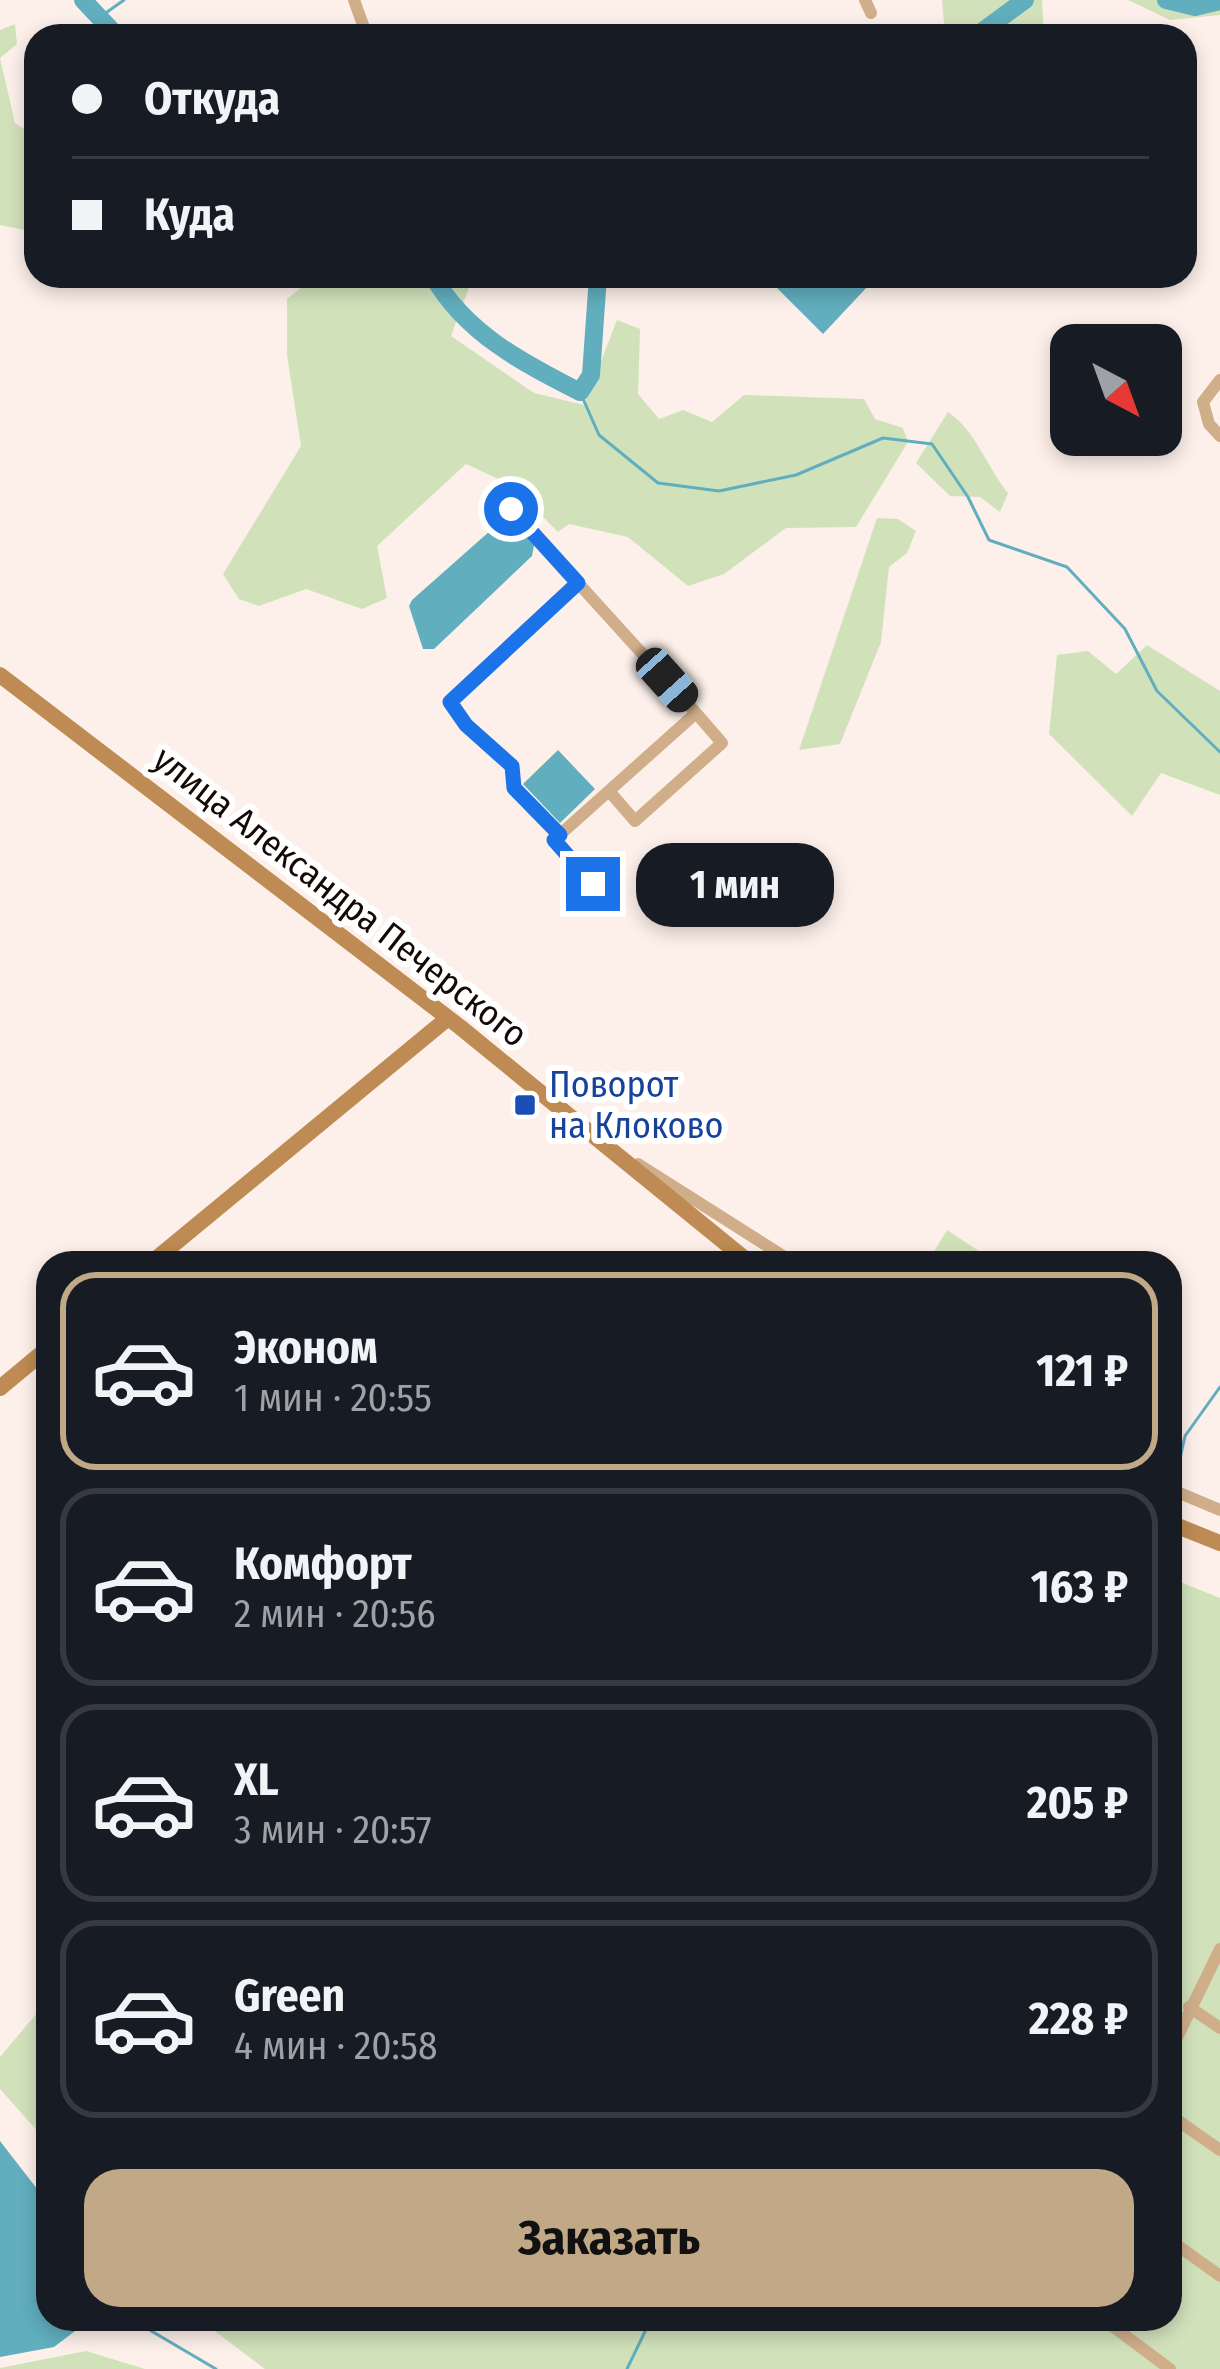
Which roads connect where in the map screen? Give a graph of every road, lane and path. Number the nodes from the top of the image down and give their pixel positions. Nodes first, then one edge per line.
1 (1220, 380) edge
2 (1220, 436) edge
3 (511, 509) dead end
4 (578, 583) junction
5 (0, 675) edge
6 (696, 713) junction
7 (609, 791) junction
8 (560, 835) junction
9 (593, 884) dead end
10 (448, 1018) junction
11 (603, 1142) junction
12 (166, 1251) edge
13 (735, 1251) edge
14 (775, 1251) edge
15 (36, 1358) edge
16 (0, 1388) edge
17 (1182, 1494) edge
18 (1220, 1510) edge
19 (1182, 1528) edge
20 (1220, 1543) edge
21 (1220, 1949) edge
22 (1189, 2007) junction
23 (1182, 2024) edge
24 (1220, 2028) edge
25 (1182, 2123) edge
26 (1220, 2150) edge
27 (1182, 2249) edge
28 (1220, 2276) edge
29 (1119, 2331) edge
30 (1171, 2369) edge

1 - 2 street
3 - 4 street
4 - 6 street
4 - 8 street
5 - 10 main road, улица Александра Печерского
6 - 7 street
6 - 7 street
7 - 8 street
8 - 9 street
10 - 11 main road, улица Александра Печерского
10 - 12 main road
11 - 13 main road, улица Александра Печерского
11 - 14 street
15 - 16 main road
17 - 18 street
19 - 20 main road
21 - 22 street
22 - 23 street
22 - 24 street
25 - 26 street
27 - 28 street
29 - 30 street

